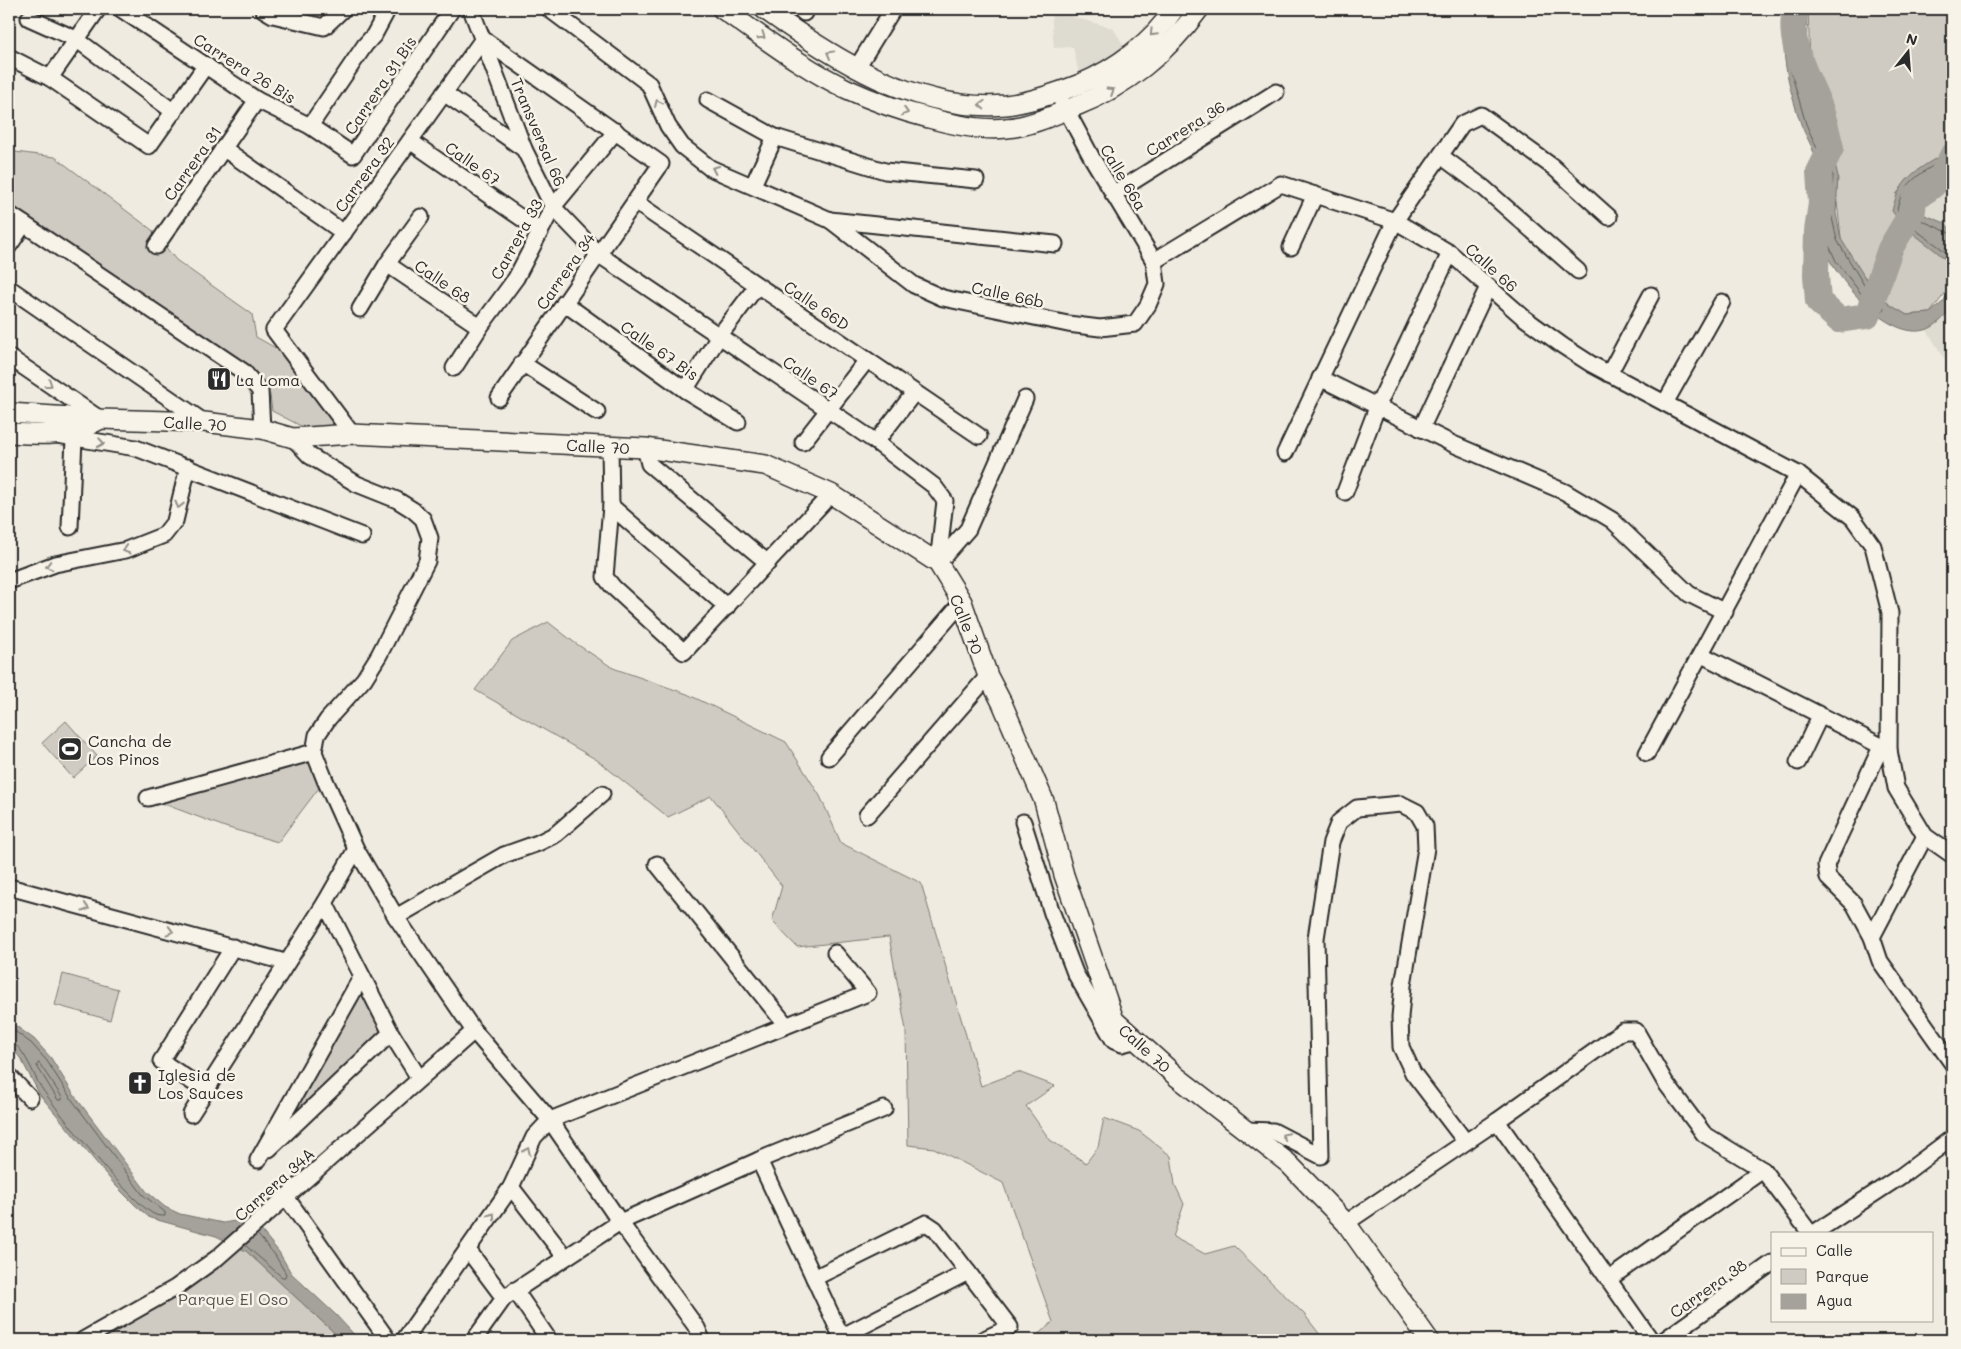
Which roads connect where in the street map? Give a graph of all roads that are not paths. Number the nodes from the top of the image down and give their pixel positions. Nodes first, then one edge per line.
1 (98, 9) edge
2 (121, 9) edge
3 (263, 9) edge
4 (343, 9) edge
5 (388, 9) edge
6 (452, 9) edge
7 (471, 9) edge
8 (549, 9) edge
9 (722, 9) edge
10 (764, 9) edge
11 (775, 9) edge
12 (800, 9) edge
13 (806, 9) edge
14 (893, 9) edge
15 (1174, 9) edge
16 (1199, 9) edge
17 (29, 18) dead end
18 (794, 31) junction
19 (76, 39) junction
20 (483, 39) junction
21 (9, 57) edge
22 (206, 65) junction
23 (856, 68) junction
24 (50, 78) junction
25 (1058, 92) junction
26 (1276, 92) dead end
27 (444, 93) junction
28 (257, 100) junction
29 (708, 100) dead end
30 (1066, 110) junction
31 (174, 112) junction
32 (310, 126) junction
33 (616, 132) junction
34 (775, 137) junction
35 (410, 141) junction
36 (223, 148) junction
37 (524, 149) junction
38 (353, 155) joint
39 (1441, 156) junction
40 (976, 180) dead end
41 (753, 185) junction
42 (1113, 194) junction
43 (1315, 195) junction
44 (635, 202) junction
45 (553, 207) junction
46 (9, 214) edge
47 (421, 217) dead end
48 (1609, 217) dead end
49 (830, 220) junction
50 (1395, 221) junction
51 (24, 224) junction
52 (540, 231) junction
53 (344, 233) junction
54 (1054, 244) dead end
55 (9, 246) edge
56 (156, 246) dead end
57 (1290, 248) dead end
58 (1450, 253) junction
59 (598, 254) junction
60 (1154, 261) junction
61 (387, 264) junction
62 (1578, 271) dead end
63 (757, 286) junction
64 (9, 288) edge
65 (1488, 288) junction
66 (1651, 295) dead end
67 (1722, 302) dead end
68 (564, 303) junction
69 (360, 309) dead end
70 (480, 326) junction
71 (720, 335) junction
72 (9, 357) edge
73 (867, 360) junction
74 (522, 363) junction
75 (454, 368) dead end
76 (1609, 374) junction
77 (1320, 378) junction
78 (685, 390) junction
79 (914, 393) junction
80 (499, 398) dead end
81 (1025, 399) dead end
82 (1665, 403) junction
83 (1378, 405) junction
84 (828, 410) junction
85 (597, 412) dead end
86 (9, 413) edge
87 (100, 419) junction
88 (204, 422) junction
89 (738, 422) dead end
90 (262, 429) junction
91 (1421, 429) junction
92 (9, 433) edge
93 (53, 434) junction
94 (352, 434) junction
95 (979, 436) dead end
96 (293, 438) junction
97 (74, 439) junction
98 (804, 442) dead end
99 (876, 442) junction
100 (610, 446) junction
101 (645, 448) junction
102 (1284, 454) dead end
103 (188, 467) junction
104 (1798, 474) junction
105 (1345, 492) dead end
106 (831, 494) junction
107 (610, 506) junction
108 (70, 527) dead end
109 (362, 536) dead end
110 (768, 563) junction
111 (938, 563) junction
112 (9, 581) edge
113 (962, 602) junction
114 (726, 607) junction
115 (1725, 612) junction
116 (1702, 655) junction
117 (988, 676) junction
118 (1820, 716) junction
119 (1885, 749) junction
120 (314, 752) junction
121 (1647, 753) dead end
122 (829, 757) dead end
123 (1798, 762) dead end
124 (602, 794) dead end
125 (148, 798) dead end
126 (867, 815) dead end
127 (1023, 822) dead end
128 (1925, 836) junction
129 (356, 849) junction
130 (1952, 855) edge
131 (657, 864) dead end
132 (9, 887) edge
133 (324, 903) junction
134 (396, 917) junction
135 (1872, 937) junction
136 (233, 948) junction
137 (836, 954) dead end
138 (285, 962) junction
139 (362, 976) junction
140 (786, 1025) junction
141 (474, 1031) junction
142 (392, 1033) junction
143 (1137, 1040) junction
144 (1952, 1063) edge
145 (9, 1076) edge
146 (419, 1078) junction
147 (206, 1091) junction
148 (30, 1098) dead end
149 (884, 1109) dead end
150 (192, 1114) dead end
151 (550, 1120) junction
152 (1497, 1121) junction
153 (1245, 1130) junction
154 (1952, 1138) edge
155 (1465, 1142) junction
156 (759, 1160) junction
157 (1763, 1170) junction
158 (511, 1188) junction
159 (286, 1197) junction
160 (620, 1222) junction
161 (1346, 1223) junction
162 (1809, 1232) edge
163 (1816, 1232) edge
164 (470, 1247) junction
165 (565, 1258) junction
166 (1771, 1264) edge
167 (968, 1272) junction
168 (814, 1278) junction
169 (1609, 1279) junction
170 (510, 1294) junction
171 (98, 1336) edge
172 (842, 1339) edge
173 (83, 1340) edge
174 (388, 1340) edge
175 (404, 1340) edge
176 (474, 1340) edge
177 (549, 1340) edge
178 (702, 1340) edge
179 (982, 1340) edge
180 (1429, 1340) edge
181 (1651, 1340) edge
182 (1664, 1340) edge

1 - 19 street
2 - 22 street, Carrera 26 Bis
3 - 4 street
5 - 32 street
6 - 38 street, Carrera 31 Bis
7 - 20 street, Transversal 66
41 -> 8 street
9 -> 30 main road
10 - 18 main road
11 - 18 street
12 - 13 street
14 - 23 street
15 -> 25 main road
30 -> 16 main road
17 - 19 street
23 -> 18 main road
19 - 24 street
19 - 31 street
20 - 27 street, Carrera 32
20 - 33 street
20 - 37 street, Transversal 66
21 - 24 street
22 - 28 street, Carrera 26 Bis
22 - 31 street
25 -> 23 main road
24 - 31 street
25 - 30 street, Calle 66a
26 - 42 street, Carrera 36
27 - 35 street, Carrera 32
27 - 37 street
28 - 32 street, Carrera 26 Bis
28 - 36 street, Carrera 31
29 - 34 street
30 - 42 street, Calle 66a
32 - 38 street, Carrera 26 Bis
33 - 44 street, Carrera 34
33 - 45 street, Carrera 33
34 - 40 street
34 - 41 street
35 - 52 street, Calle 67
35 - 53 street, Carrera 32
36 - 53 street
36 - 56 street, Carrera 31
37 - 45 street, Transversal 66
39 - 48 street
39 - 50 street
39 - 62 street
41 - 49 street
42 - 60 street, Calle 66a
43 - 50 street, Calle 66
43 - 57 street
43 - 60 street, Calle 66
44 - 59 street, Carrera 34
44 - 63 street, Calle 66D
45 - 52 street, Carrera 33
45 - 59 street, Transversal 66
46 - 51 street
47 - 61 street
49 - 54 street
49 - 60 street, Calle 66b
50 - 58 street, Calle 66
50 - 77 street
51 - 55 street
51 - 90 street
52 - 70 street, Carrera 33
53 - 94 street, Carrera 32
58 - 65 street, Calle 66
58 - 83 street
59 - 68 street, Carrera 34
59 - 71 street, Calle 67
61 - 69 street
61 - 70 street, Calle 68
63 - 71 street
63 - 73 street, Calle 66D
64 - 88 street
65 - 76 street, Calle 66
65 - 91 street
66 - 76 street
67 - 82 street
68 - 74 street, Carrera 34
68 - 78 street, Calle 67 Bis
70 - 75 street, Carrera 33
71 - 78 street
71 - 84 street, Calle 67
72 -> 87 street
73 - 79 street, Calle 66D
73 - 84 street
74 - 80 street, Carrera 34
74 - 85 street
76 - 82 street, Calle 66
77 - 83 street
77 - 102 street
78 - 89 street, Calle 67 Bis
79 - 95 street, Calle 66D
79 - 99 street
81 - 111 street
82 - 104 street, Calle 66
83 - 91 street
83 - 105 street
84 - 98 street
84 - 99 street, Calle 67
86 - 87 main road, Calle 70
87 - 88 main road, Calle 70
87 - 93 main road, Calle 70
88 - 90 main road, Calle 70
90 - 96 main road, Calle 70
91 - 115 street
92 - 93 main road, Calle 70
93 - 97 street
94 - 96 main road, Calle 70
94 - 100 main road, Calle 70
96 - 120 street
97 -> 103 street
97 - 108 street
99 - 111 street, Calle 67
100 - 101 main road, Calle 70
100 - 107 street
101 - 106 main road, Calle 70
101 - 110 street
103 - 109 street
103 -> 112 street
104 - 115 street
104 - 119 street, Calle 66
106 - 110 street
106 - 111 main road, Calle 70
107 - 114 street
107 - 114 street
110 - 114 street
111 - 113 main road, Calle 70
113 - 117 main road, Calle 70
113 - 122 street
115 - 116 street
116 - 118 street
116 - 121 street
117 - 126 street
117 - 143 main road, Calle 70
118 - 119 street
118 - 123 street
119 - 128 street
119 - 135 street
120 - 125 street
120 - 129 street
124 - 134 street
127 - 143 street
128 - 130 street
128 - 135 street
129 - 133 street
129 - 134 street
131 - 140 street
132 -> 136 street
133 - 138 street
133 - 139 street
134 - 141 street
135 - 144 street
136 - 138 street
136 - 147 street
137 - 140 street
138 - 147 street
139 - 142 street
139 - 142 street
140 - 151 street
141 - 146 street, Carrera 34A
141 - 151 street
142 - 146 street
143 - 153 main road, Calle 70
145 - 148 street
146 - 159 street, Carrera 34A
147 - 150 street
149 - 156 street
158 -> 151 street
151 - 160 street
152 - 155 street
152 - 157 street
152 - 169 street
155 -> 153 street
153 - 161 main road, Calle 70
154 - 163 street
155 - 161 street
156 - 160 street
156 - 168 street
157 - 162 street
157 - 169 street
164 -> 158 street
158 - 165 street
159 - 171 street, Carrera 34A
159 - 174 street
160 - 165 street
160 - 178 street
161 - 180 main road, Calle 70
164 - 170 street
164 - 175 street
165 - 170 street
166 - 182 street, Carrera 38
167 - 168 street
167 - 172 street
167 - 179 street
168 - 172 street
169 - 181 street
170 - 176 street
170 - 177 street
171 - 173 street, Carrera 34A

